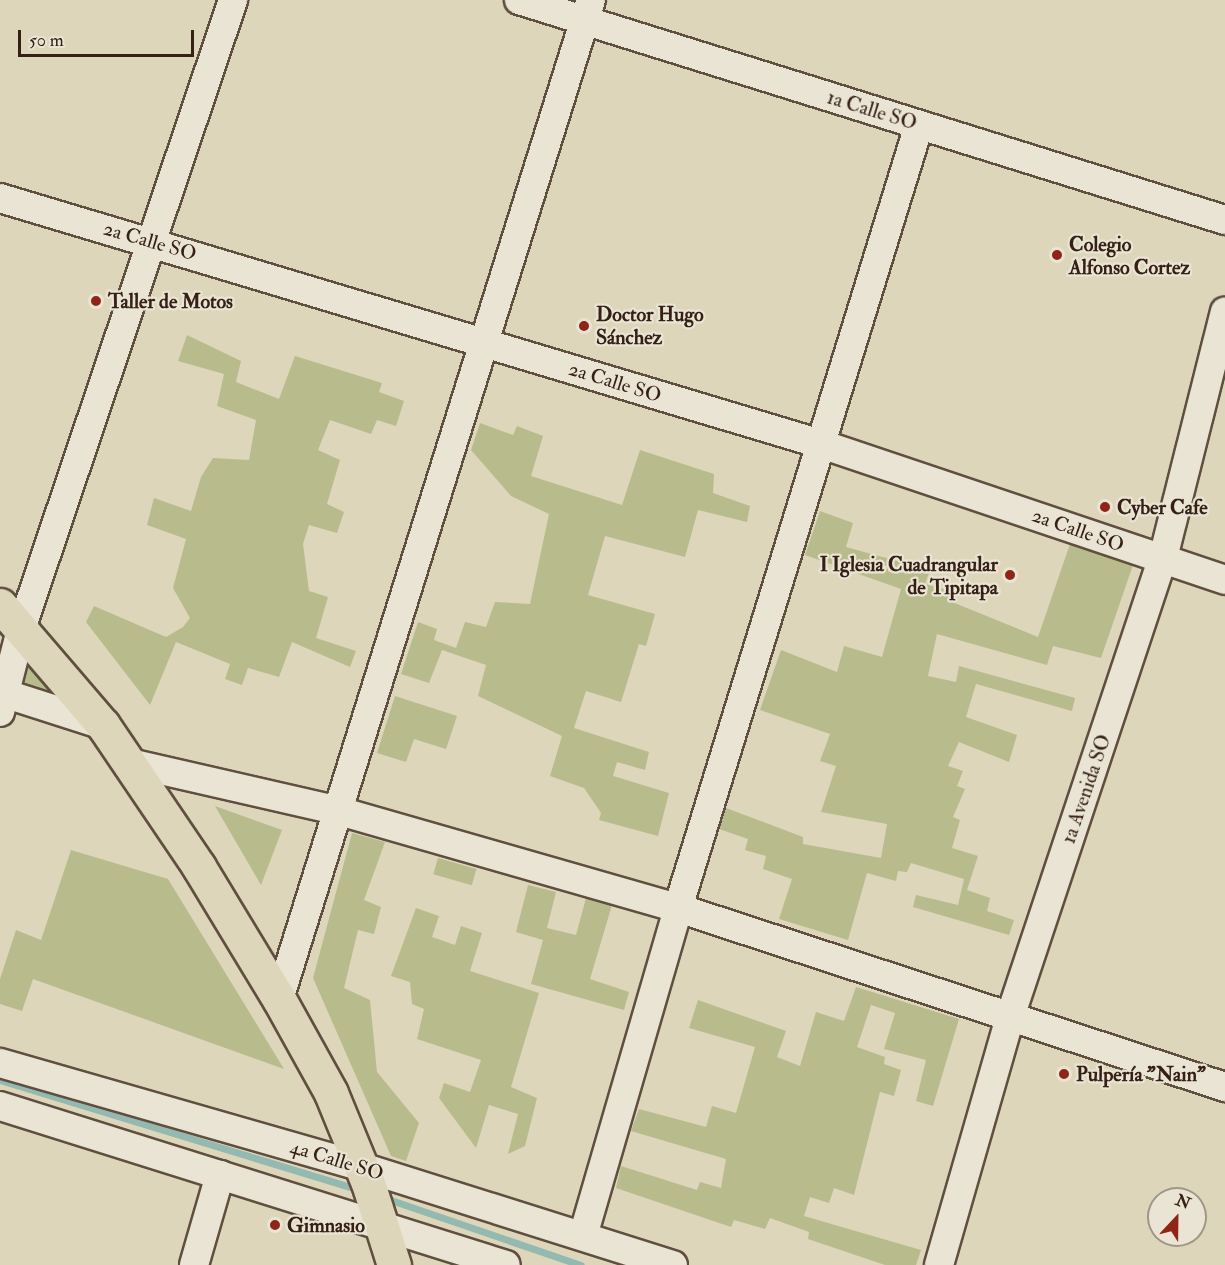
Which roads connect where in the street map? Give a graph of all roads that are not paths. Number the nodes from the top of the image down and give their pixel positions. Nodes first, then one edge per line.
1 (232, 0) edge
2 (519, 0) edge
3 (588, 10) edge
4 (919, 124) junction
5 (0, 198) edge
6 (1225, 220) edge
7 (149, 241) junction
8 (1225, 312) edge
9 (483, 343) junction
10 (821, 444) junction
11 (1163, 558) junction
12 (1225, 580) edge
13 (11, 615) edge
14 (2, 699) edge
15 (103, 725) junction
16 (130, 763) junction
17 (339, 811) junction
18 (678, 908) junction
19 (279, 999) junction
20 (1010, 1017) junction
21 (0, 1063) edge
22 (1225, 1087) edge
23 (0, 1106) edge
24 (220, 1175) junction
25 (372, 1196) junction
26 (583, 1236) junction
27 (194, 1265) edge
28 (394, 1265) edge
29 (506, 1265) edge
30 (673, 1265) edge
31 (939, 1265) edge

1 - 7 street
2 - 3 street, 1a Calle SO
3 - 4 street, 1a Calle SO
3 - 9 street
4 - 6 street, 1a Calle SO
4 - 10 street
5 - 7 street, 2a Calle SO
7 - 9 street, 2a Calle SO
7 - 13 street
8 - 11 street, 1a Avenida SO
9 - 10 street, 2a Calle SO
9 - 17 street
10 - 11 street, 2a Calle SO
10 - 18 street
11 - 12 street, 2a Calle SO
11 - 20 street, 1a Avenida SO
13 - 14 street
13 - 15 highway
14 - 15 street
15 - 16 highway
16 - 17 street
16 - 19 highway
17 - 18 street
17 - 19 street
18 - 20 street
18 - 26 street
19 - 25 highway
20 - 22 street
20 - 31 street, 1a Avenida SO
21 - 25 street, 4a Calle SO
23 - 24 street
24 - 25 street
24 - 27 street
25 - 26 street, 4a Calle SO
25 - 28 highway
25 - 29 street
26 - 30 street, 4a Calle SO

